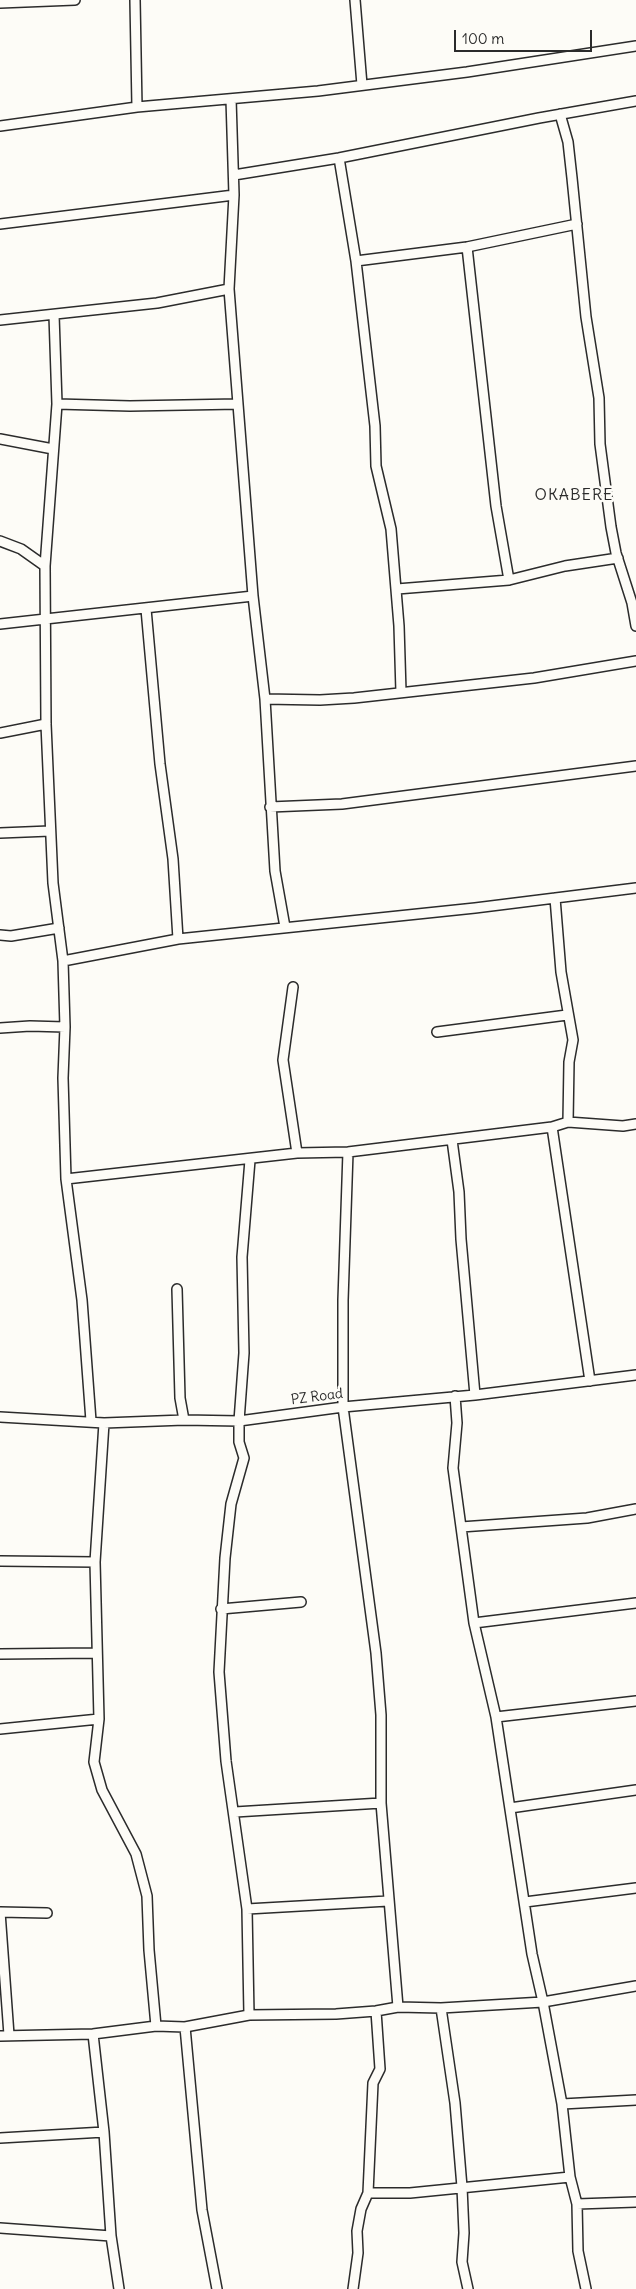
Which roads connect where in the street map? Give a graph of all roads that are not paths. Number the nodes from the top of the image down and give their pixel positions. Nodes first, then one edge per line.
1 (75, 0) edge
2 (135, 0) edge
3 (355, 0) edge
4 (0, 3) edge
5 (636, 46) edge
6 (362, 85) junction
7 (231, 99) junction
8 (636, 101) edge
9 (138, 107) junction
10 (560, 114) junction
11 (0, 126) edge
12 (339, 158) junction
13 (234, 175) junction
14 (234, 195) junction
15 (0, 224) edge
16 (577, 224) junction
17 (467, 247) junction
18 (356, 261) junction
19 (229, 289) junction
20 (54, 315) junction
21 (0, 320) edge
22 (56, 404) junction
23 (238, 404) junction
24 (0, 439) edge
25 (53, 449) junction
26 (0, 542) edge
27 (618, 558) junction
28 (45, 566) junction
29 (509, 580) junction
30 (397, 589) junction
31 (253, 596) junction
32 (146, 609) junction
33 (44, 620) junction
34 (0, 624) edge
35 (636, 626) edge
36 (636, 661) edge
37 (401, 692) junction
38 (265, 699) junction
39 (46, 724) junction
40 (0, 734) edge
41 (636, 766) edge
42 (270, 807) junction
43 (50, 831) junction
44 (0, 833) edge
45 (636, 888) edge
46 (554, 898) junction
47 (285, 927) junction
48 (59, 928) junction
49 (0, 935) edge
50 (178, 939) junction
51 (63, 960) junction
52 (293, 987) dead end
53 (567, 1015) junction
54 (65, 1027) junction
55 (0, 1028) edge
56 (437, 1032) dead end
57 (568, 1122) junction
58 (636, 1124) edge
59 (552, 1127) junction
60 (452, 1140) junction
61 (348, 1152) junction
62 (297, 1153) junction
63 (250, 1160) junction
64 (66, 1179) junction
65 (177, 1289) dead end
66 (636, 1375) edge
67 (590, 1381) junction
68 (455, 1396) junction
69 (475, 1396) junction
70 (344, 1407) junction
71 (0, 1417) edge
72 (184, 1420) junction
73 (91, 1421) junction
74 (239, 1421) junction
75 (104, 1423) junction
76 (636, 1509) edge
77 (461, 1527) junction
78 (0, 1561) edge
79 (95, 1562) junction
80 (301, 1602) dead end
81 (636, 1603) edge
82 (221, 1609) junction
83 (474, 1622) junction
84 (96, 1653) junction
85 (0, 1654) edge
86 (636, 1701) edge
87 (496, 1717) junction
88 (99, 1719) junction
89 (0, 1729) edge
90 (636, 1790) edge
91 (381, 1803) junction
92 (510, 1808) junction
93 (235, 1812) junction
94 (636, 1888) edge
95 (388, 1901) junction
96 (525, 1902) junction
97 (247, 1910) junction
98 (0, 1912) edge
99 (47, 1914) dead end
100 (636, 1986) edge
101 (543, 2002) junction
102 (398, 2006) junction
103 (441, 2008) junction
104 (376, 2011) junction
105 (249, 2015) junction
106 (156, 2026) junction
107 (185, 2028) junction
108 (93, 2034) junction
109 (5, 2035) edge
110 (636, 2100) edge
111 (562, 2104) junction
112 (104, 2132) junction
113 (0, 2138) edge
114 (570, 2176) junction
115 (462, 2187) junction
116 (368, 2192) junction
117 (636, 2202) edge
118 (577, 2204) junction
119 (0, 2228) edge
120 (111, 2236) junction
121 (119, 2289) edge
122 (217, 2289) edge
123 (353, 2289) edge
124 (468, 2289) edge
125 (586, 2289) edge

1 - 4 street
2 - 9 street
3 - 6 street
5 - 6 street
6 - 7 street
7 - 9 street
7 - 13 street
8 - 10 street
9 - 11 street
10 - 12 street
10 - 16 street
12 - 13 street
12 - 18 street
13 - 14 street
14 - 15 street
14 - 19 street
16 - 17 street
16 - 27 street
17 - 18 street
17 - 29 street
18 - 30 street
19 - 20 street
19 - 23 street
20 - 21 street
20 - 22 street
22 - 23 street
22 - 25 street
23 - 31 street
24 - 25 street
25 - 28 street
26 - 28 street
27 - 29 street
27 - 35 street
28 - 33 street
29 - 30 street
30 - 37 street
31 - 32 street
31 - 38 street
32 - 33 street
32 - 50 street
33 - 34 street
33 - 39 street
36 - 37 street
37 - 38 street
38 - 42 street
39 - 40 street
39 - 43 street
41 - 42 street
42 - 47 street
43 - 44 street
43 - 48 street
45 - 46 street
46 - 47 street
46 - 53 street
47 - 50 street
48 - 49 street
48 - 51 street
50 - 51 street
51 - 54 street
52 - 62 street
53 - 56 street
53 - 57 street
54 - 55 street
54 - 64 street
57 - 58 street
57 - 59 street
59 - 60 street
59 - 67 street
60 - 61 street
60 - 69 street
61 - 62 street
61 - 70 street
62 - 63 street
63 - 64 street
63 - 74 street
64 - 73 street
65 - 72 street
66 - 67 street, PZ Road
67 - 69 street, PZ Road
68 - 69 street, PZ Road
68 - 70 street, PZ Road
68 - 77 street
70 - 74 street, PZ Road
70 - 91 street
71 - 73 street, PZ Road
72 - 74 street, PZ Road
72 - 75 street, PZ Road
73 - 75 street, PZ Road
74 - 82 street
75 - 79 street
76 - 77 street
77 - 83 street
78 - 79 street
79 - 84 street
80 - 82 street
81 - 83 street
82 - 93 street
83 - 87 street
84 - 85 street
84 - 88 street
86 - 87 street
87 - 92 street
88 - 89 street
88 - 106 street
90 - 92 street
91 - 93 street
91 - 95 street
92 - 96 street
93 - 97 street
94 - 96 street
95 - 97 street
95 - 102 street
96 - 101 street
97 - 105 street
98 - 99 street
98 - 109 street
100 - 101 street
101 - 103 street
101 - 111 street
102 - 103 street
102 - 104 street
103 - 115 street
104 - 105 street
104 - 116 street
105 - 107 street
106 - 107 street
106 - 108 street
107 - 122 street
108 - 109 street
108 - 112 street
110 - 111 street
111 - 114 street
112 - 113 street
112 - 120 street
114 - 115 street
114 - 118 street
115 - 116 street
115 - 124 street
116 - 123 street
117 - 118 street
118 - 125 street
119 - 120 street
120 - 121 street

